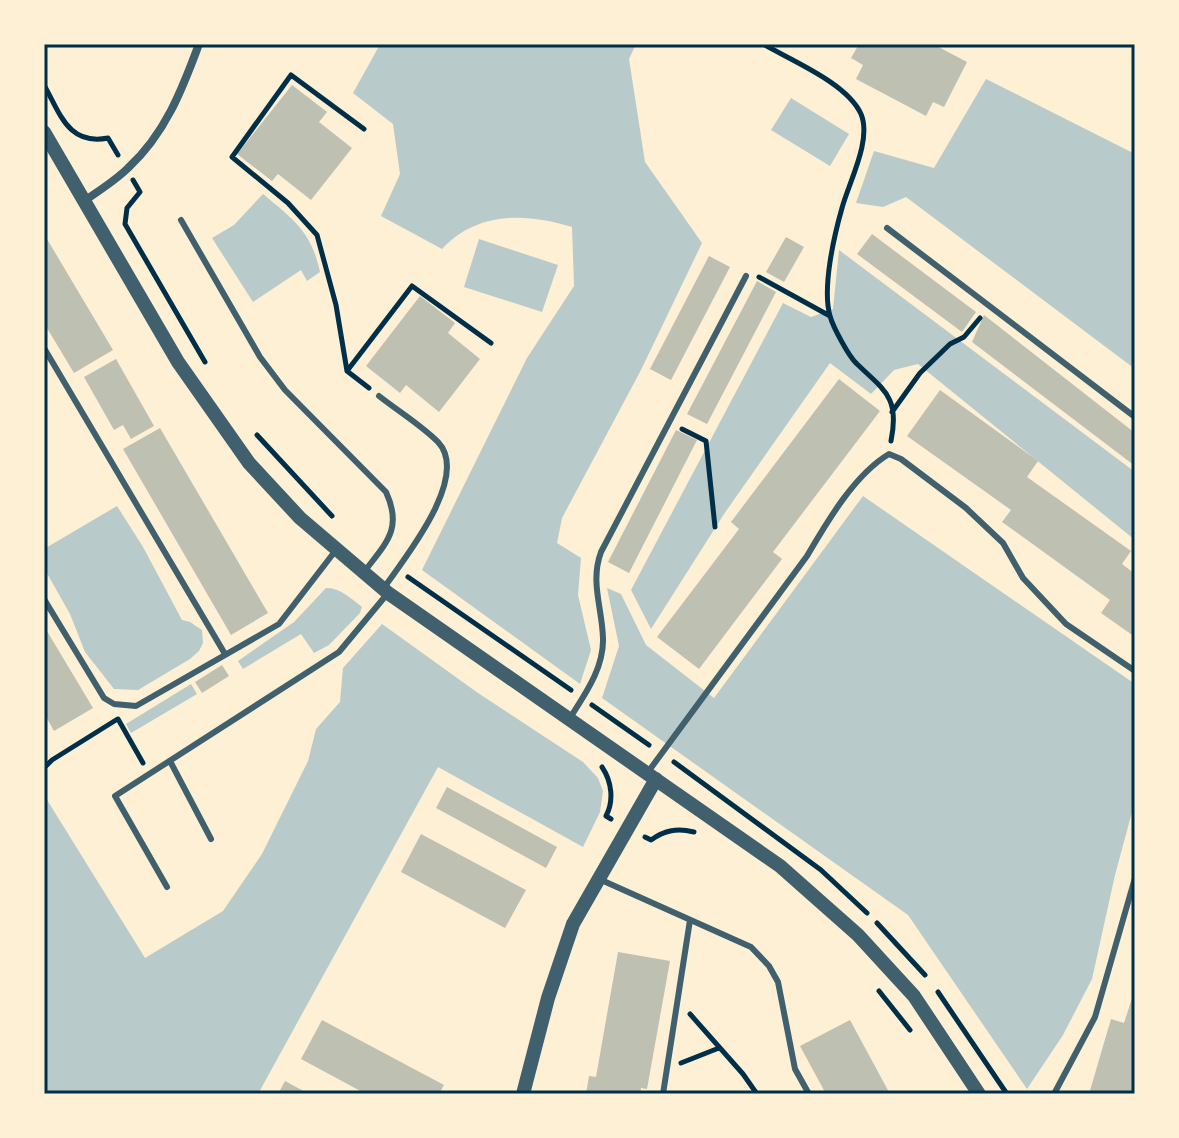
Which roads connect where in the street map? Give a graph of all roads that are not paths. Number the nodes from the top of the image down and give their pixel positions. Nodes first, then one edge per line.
1 (199, 44) edge
2 (44, 132) edge
3 (83, 202) junction
4 (181, 220) dead end
5 (887, 228) dead end
6 (746, 276) road end
7 (44, 348) edge
8 (379, 396) road end
9 (1135, 417) edge
10 (336, 550) junction
11 (364, 572) junction
12 (386, 591) junction
13 (44, 599) edge
14 (225, 654) junction
15 (1135, 671) edge
16 (570, 718) junction
17 (170, 761) junction
18 (652, 776) junction
19 (211, 839) dead end
20 (1135, 878) edge
21 (599, 879) junction
22 (167, 887) dead end
23 (690, 920) junction
24 (523, 1094) edge
25 (663, 1094) edge
26 (809, 1094) edge
27 (979, 1094) edge
28 (1054, 1094) edge

1 - 3 street
2 - 3 street
3 - 10 street
4 - 11 lane
5 - 9 lane
6 - 16 lane
7 - 14 lane
8 - 12 lane
10 - 11 street
10 - 14 lane
11 - 12 street
12 - 16 street
12 - 17 lane
13 - 14 lane
15 - 18 lane
16 - 18 street
17 - 19 lane
17 - 22 lane
18 - 21 street
18 - 27 street
20 - 28 lane
21 - 23 lane
21 - 24 street
23 - 25 lane
23 - 26 lane

